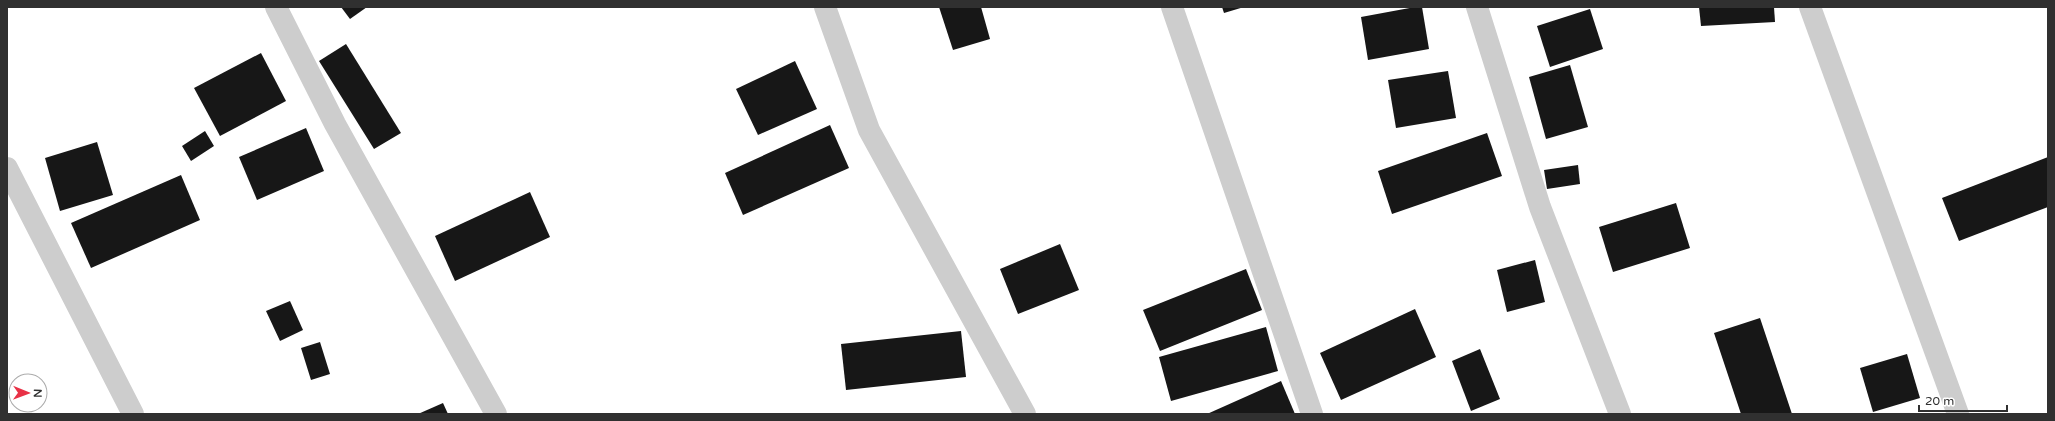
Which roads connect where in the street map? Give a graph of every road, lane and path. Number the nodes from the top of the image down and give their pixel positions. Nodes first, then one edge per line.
1 (276, 7) edge
2 (825, 7) edge
3 (1172, 7) edge
4 (1477, 7) edge
5 (1810, 7) edge
6 (7, 168) edge
7 (1954, 413) edge
8 (133, 414) edge
9 (496, 414) edge
10 (1025, 414) edge
11 (1312, 414) edge
12 (1620, 414) edge

1 - 9 street
2 - 10 street
3 - 11 street
4 - 12 street
5 - 7 street
6 - 8 street

